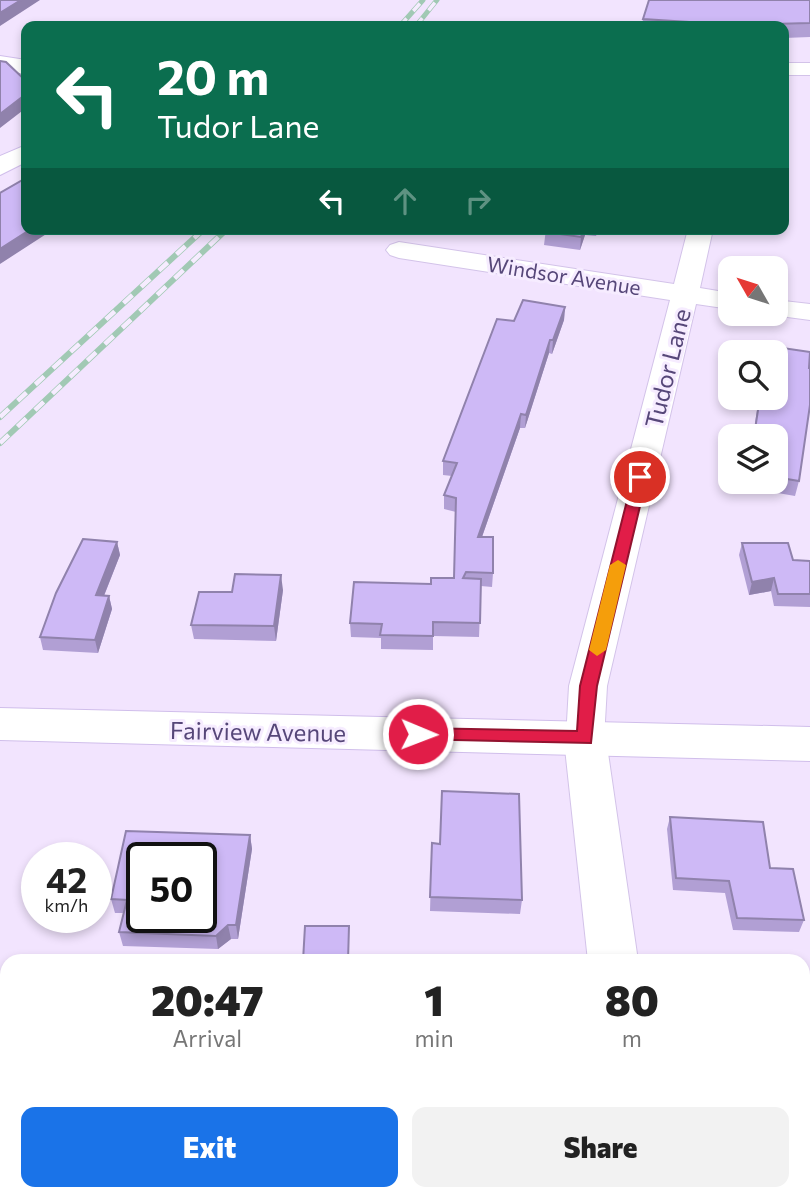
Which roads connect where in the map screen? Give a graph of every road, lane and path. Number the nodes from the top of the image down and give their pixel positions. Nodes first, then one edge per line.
1 (0, 63) edge
2 (21, 66) edge
3 (789, 69) edge
4 (810, 69) edge
5 (21, 155) edge
6 (0, 167) edge
7 (700, 235) edge
8 (399, 250) dead end
9 (685, 294) junction
10 (718, 299) edge
11 (788, 309) edge
12 (810, 312) edge
13 (0, 724) edge
14 (585, 738) junction
15 (810, 744) edge
16 (612, 954) edge

1 - 2 main road
3 - 4 street
5 - 6 main road
7 - 9 street, Tudor Lane
8 - 9 street, Windsor Avenue
9 - 10 street, Windsor Avenue
9 - 14 street, Tudor Lane
11 - 12 street
13 - 14 main road, Fairview Avenue
14 - 15 main road, Fairview Avenue
14 - 16 main road, Tudor Lane

